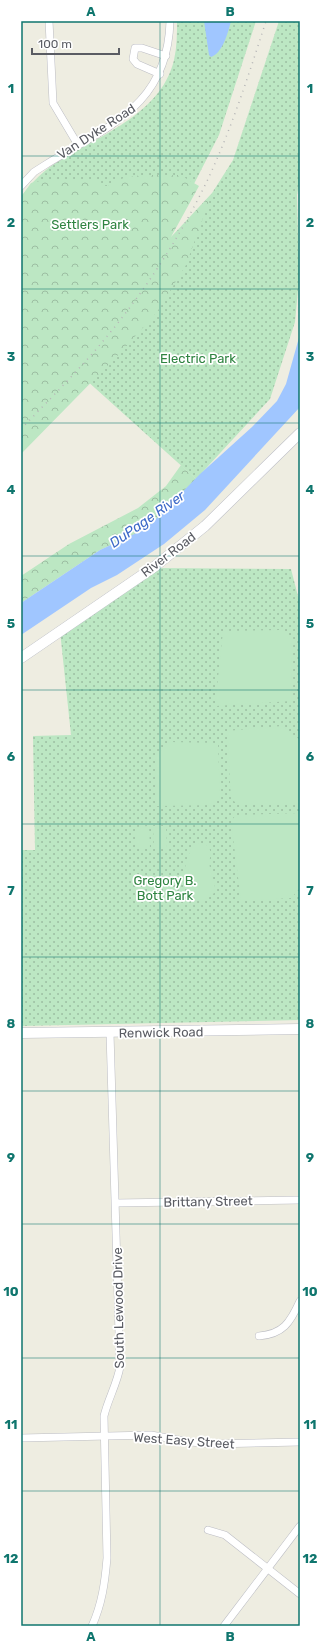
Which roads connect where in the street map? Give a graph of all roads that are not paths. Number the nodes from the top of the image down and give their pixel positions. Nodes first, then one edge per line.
1 (49, 21) edge
2 (170, 21) edge
3 (166, 56) junction
4 (160, 74) junction
5 (78, 145) junction
6 (21, 186) edge
7 (300, 433) edge
8 (21, 658) edge
9 (300, 1029) edge
10 (21, 1033) edge
11 (110, 1033) junction
12 (300, 1200) edge
13 (116, 1203) junction
14 (300, 1301) edge
15 (259, 1336) dead end
16 (104, 1437) junction
17 (21, 1438) edge
18 (300, 1442) edge
19 (300, 1526) edge
20 (208, 1530) dead end
21 (268, 1568) junction
22 (300, 1594) edge
23 (92, 1626) edge
24 (224, 1626) edge

1 - 5 street
2 - 3 street, Van Dyke Road
3 - 4 street, Van Dyke Road
3 - 4 street
4 - 5 street, Van Dyke Road
5 - 6 street, Van Dyke Road
7 - 8 street, River Road
9 - 11 street, Renwick Road
10 - 11 street, Renwick Road
11 - 13 street, South Lewood Drive
12 - 13 street, Brittany Street
13 - 16 street, South Lewood Drive
14 - 15 street
16 - 17 street, West Easy Street
16 - 18 street, West Easy Street
16 - 23 street, South Lewood Drive
19 - 21 street
20 - 21 street
21 - 22 street
21 - 24 street

